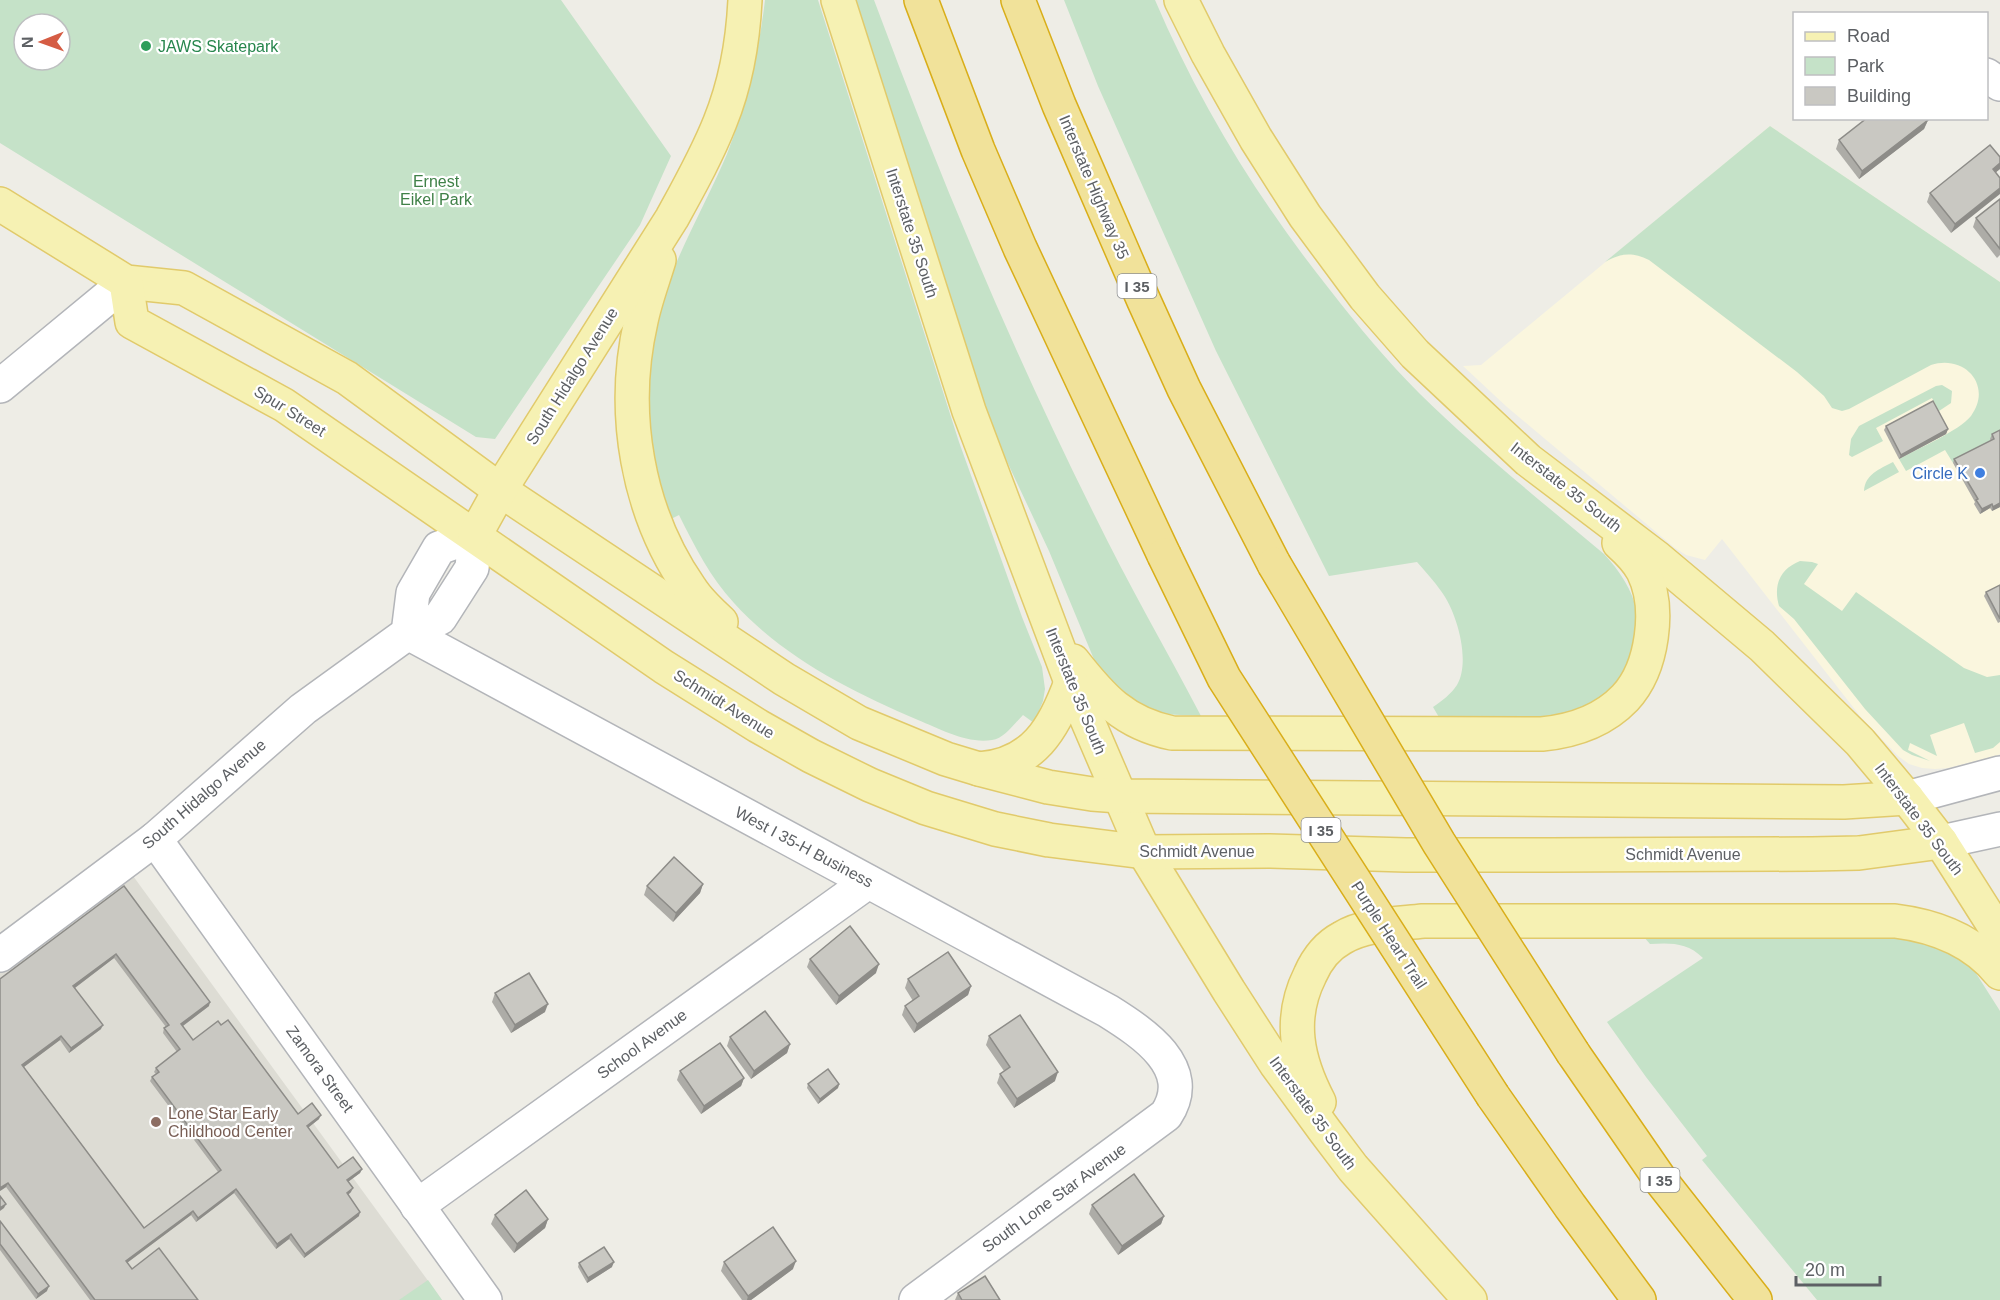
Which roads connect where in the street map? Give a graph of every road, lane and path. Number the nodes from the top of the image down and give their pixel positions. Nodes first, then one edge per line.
1 (745, 0) edge
2 (838, 0) edge
3 (921, 0) edge
4 (1018, 0) edge
5 (1181, 0) edge
6 (0, 204) edge
7 (672, 218) junction
8 (126, 282) junction
9 (0, 386) edge
10 (1528, 460) junction
11 (500, 490) junction
12 (475, 535) junction
13 (408, 633) junction
14 (1055, 639) junction
15 (783, 679) junction
16 (1071, 682) junction
17 (979, 769) junction
18 (2000, 773) edge
19 (1119, 796) junction
20 (1907, 798) junction
21 (2000, 829) edge
22 (155, 839) junction
23 (1941, 842) junction
24 (1144, 852) junction
25 (868, 882) junction
26 (2000, 934) edge
27 (0, 955) edge
28 (2000, 973) edge
29 (1177, 1086) joint
30 (1353, 1168) junction
31 (417, 1206) junction
32 (485, 1300) edge
33 (916, 1300) edge
34 (1470, 1300) edge
35 (1640, 1300) edge
36 (1755, 1300) edge

1 - 7 main road
2 - 14 main road, Interstate 35 South
3 - 35 highway, Purple Heart Trail / I 35, bridge
4 - 36 highway, Interstate Highway 35 / I 35, bridge
5 - 10 main road, Interstate 35 South
6 - 8 main road
7 - 11 main road, South Hidalgo Avenue
7 - 15 main road
8 - 9 street
8 - 11 main road
8 - 12 main road, Spur Street
10 - 14 main road
10 - 20 main road, Interstate 35 South
11 - 12 main road, South Hidalgo Avenue
11 - 15 main road
12 - 13 street, South Hidalgo Avenue
12 - 24 main road, Schmidt Avenue
13 - 22 street, South Hidalgo Avenue
13 - 25 street, West I 35-H Business
14 - 16 main road, Interstate 35 South
15 - 17 main road
16 - 17 main road
16 - 19 main road, Interstate 35 South
17 - 19 main road
18 - 20 street
19 - 20 main road
19 - 24 main road, Interstate 35 South
20 - 23 main road, Interstate 35 South
21 - 23 street, Schmidt Avenue
22 - 27 street, South Hidalgo Avenue
22 - 31 street, Zamora Street
23 - 24 main road, Schmidt Avenue
23 - 26 main road, Interstate 35 South
24 - 30 main road, Interstate 35 South
25 - 29 street, West I 35-H Business
25 - 31 street, School Avenue
28 - 30 main road
29 - 33 street, South Lone Star Avenue
30 - 34 main road, Interstate 35 South
31 - 32 street, Zamora Street

